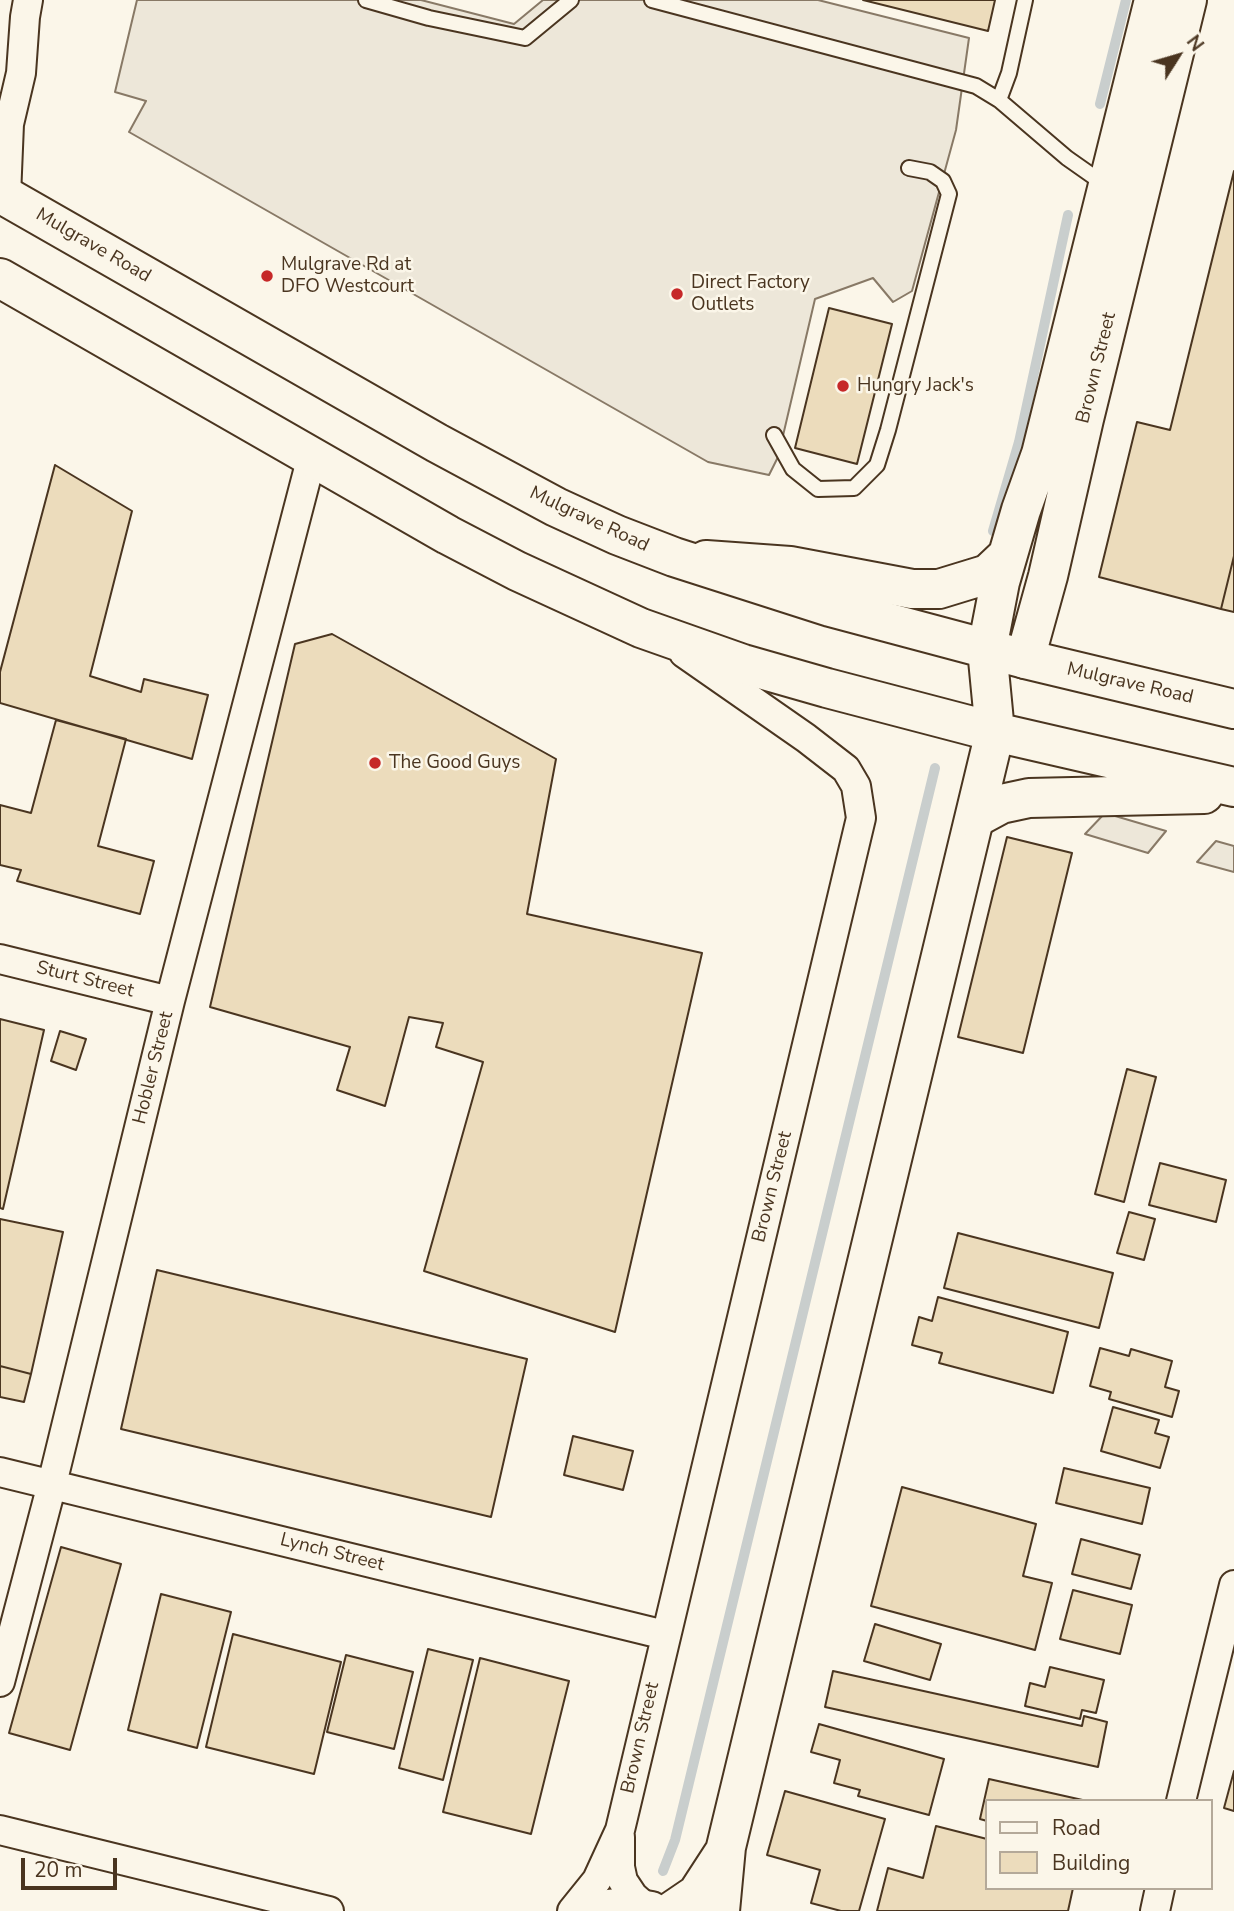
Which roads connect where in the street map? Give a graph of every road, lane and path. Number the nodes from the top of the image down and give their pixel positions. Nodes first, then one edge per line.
1 (366, 0) edge
2 (571, 0) edge
3 (652, 0) edge
4 (1025, 0) edge
5 (1154, 0) edge
6 (1187, 0) edge
7 (27, 8) edge
8 (0, 46) edge
9 (999, 100) junction
10 (909, 168) dead end
11 (1123, 191) junction
12 (3, 194) edge
13 (0, 278) edge
14 (774, 435) dead end
15 (313, 456) junction
16 (1007, 556) junction
17 (674, 557) junction
18 (658, 635) junction
19 (987, 649) junction
20 (1026, 659) junction
21 (1234, 709) edge
22 (995, 733) junction
23 (1234, 787) edge
24 (1234, 793) edge
25 (975, 818) junction
26 (0, 959) edge
27 (170, 1001) junction
28 (0, 1472) edge
29 (52, 1484) junction
30 (1234, 1585) edge
31 (665, 1635) junction
32 (0, 1682) edge
33 (1181, 1799) edge
34 (0, 1830) edge
35 (620, 1830) junction
36 (726, 1847) junction
37 (1159, 1890) edge
38 (238, 1900) edge
39 (329, 1911) edge
40 (572, 1911) edge
41 (592, 1911) edge
42 (650, 1911) edge
43 (672, 1911) edge
44 (720, 1911) edge
45 (1154, 1911) edge

1 - 2 lane
3 - 9 lane
4 - 9 lane
5 - 11 main road, Brown Street
6 - 11 main road, Brown Street
7 - 8 street
7 - 12 street
9 - 11 lane
10 - 14 lane
11 - 16 main road, Brown Street
11 - 20 main road, Brown Street
12 - 17 main road, Mulgrave Road
13 - 15 main road
15 - 18 main road
15 - 27 street, Hobler Street
16 - 17 main road
16 - 19 main road, Brown Street
17 - 19 main road, Mulgrave Road
18 - 22 main road
18 - 31 street, Brown Street
19 - 20 main road, Mulgrave Road
19 - 22 main road, Brown Street
20 - 21 main road, Mulgrave Road
20 - 22 main road, Brown Street
22 - 23 main road
22 - 25 main road, Brown Street
24 - 25 main road
25 - 36 main road, Brown Street
26 - 27 street, Sturt Street
27 - 29 street, Hobler Street
28 - 29 street, Lynch Street
29 - 31 street, Lynch Street
29 - 32 street, Hobler Street
30 - 33 street
31 - 35 street, Brown Street
34 - 38 street
35 - 40 street, Brown Street
35 - 42 street, Brown Street
36 - 43 main road, Brown Street
36 - 44 main road, Brown Street
37 - 45 street
38 - 39 street
41 - 42 main road

